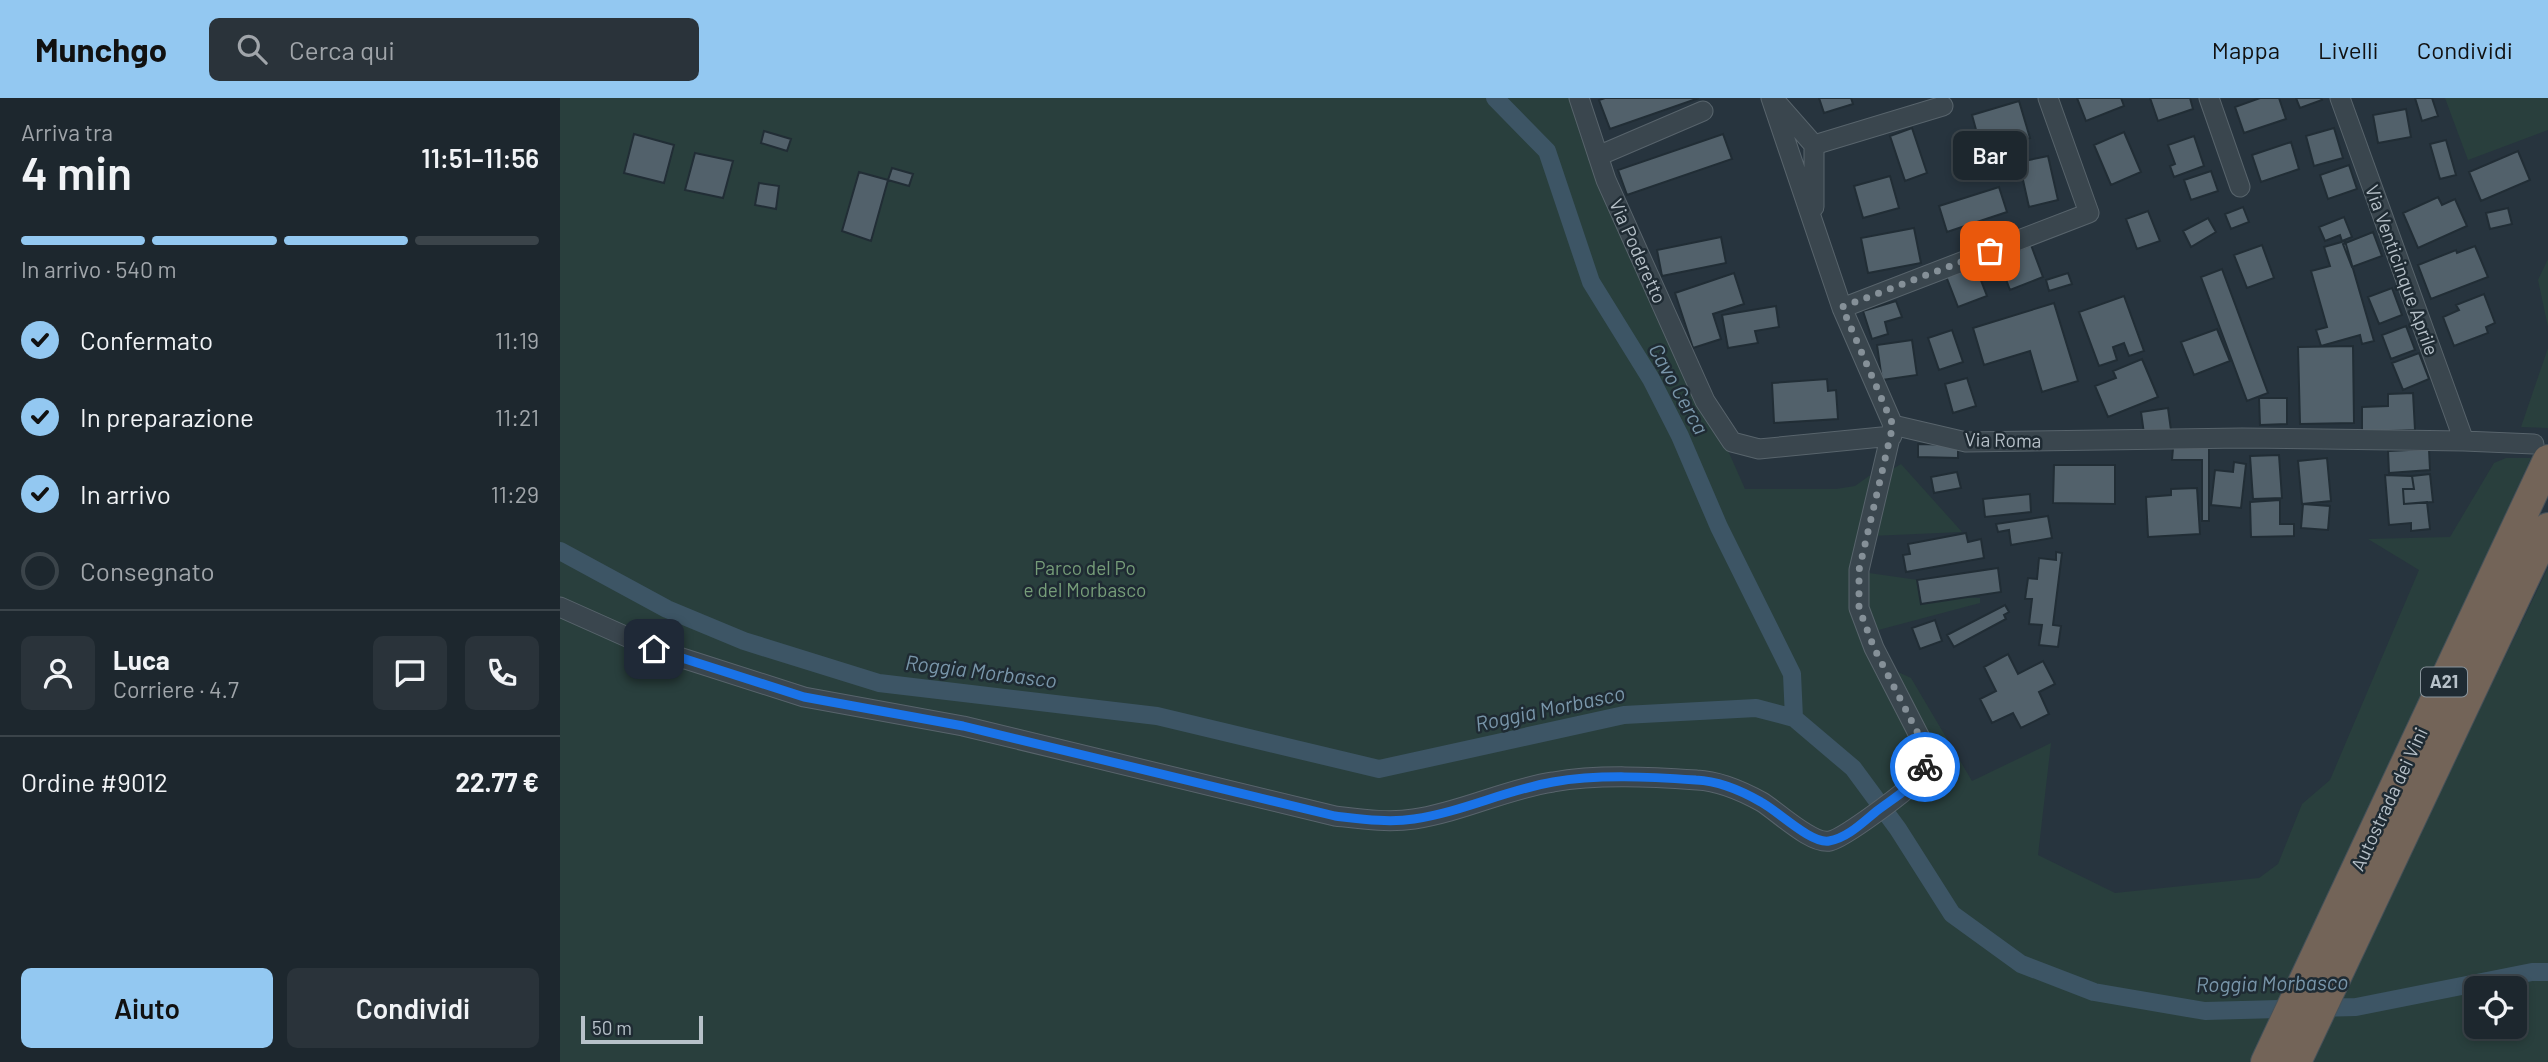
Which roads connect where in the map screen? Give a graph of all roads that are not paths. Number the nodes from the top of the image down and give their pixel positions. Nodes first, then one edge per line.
1 (1579, 98) edge
2 (1772, 98) edge
3 (2048, 98) edge
4 (2209, 98) edge
5 (2340, 98) edge
6 (1943, 106) dead end
7 (1703, 111) dead end
8 (1814, 145) junction
9 (1598, 156) junction
10 (2240, 187) dead end
11 (1815, 225) junction
12 (1842, 307) junction
13 (1892, 431) junction
14 (2464, 441) junction
15 (2541, 452) edge
16 (2548, 528) edge
17 (560, 607) edge
18 (2352, 909) junction
19 (2266, 1062) edge
20 (2296, 1062) edge

1 - 9 street, Via Poderetto
2 - 8 street
2 - 11 street
3 - 12 street
4 - 10 street
5 - 14 street, Via Venticinque Aprile
6 - 8 street
7 - 9 street
8 - 11 street
9 - 13 street, Via Poderetto
11 - 12 street
12 - 13 street
13 - 14 street, Via Roma
13 - 17 street
14 - 15 street, Via Roma
15 - 18 highway, Autostrada dei Vini / A21
16 - 18 highway, Autostrada dei Vini / A21
18 - 19 highway, Autostrada dei Vini / A21
18 - 20 highway, Autostrada dei Vini / A21

